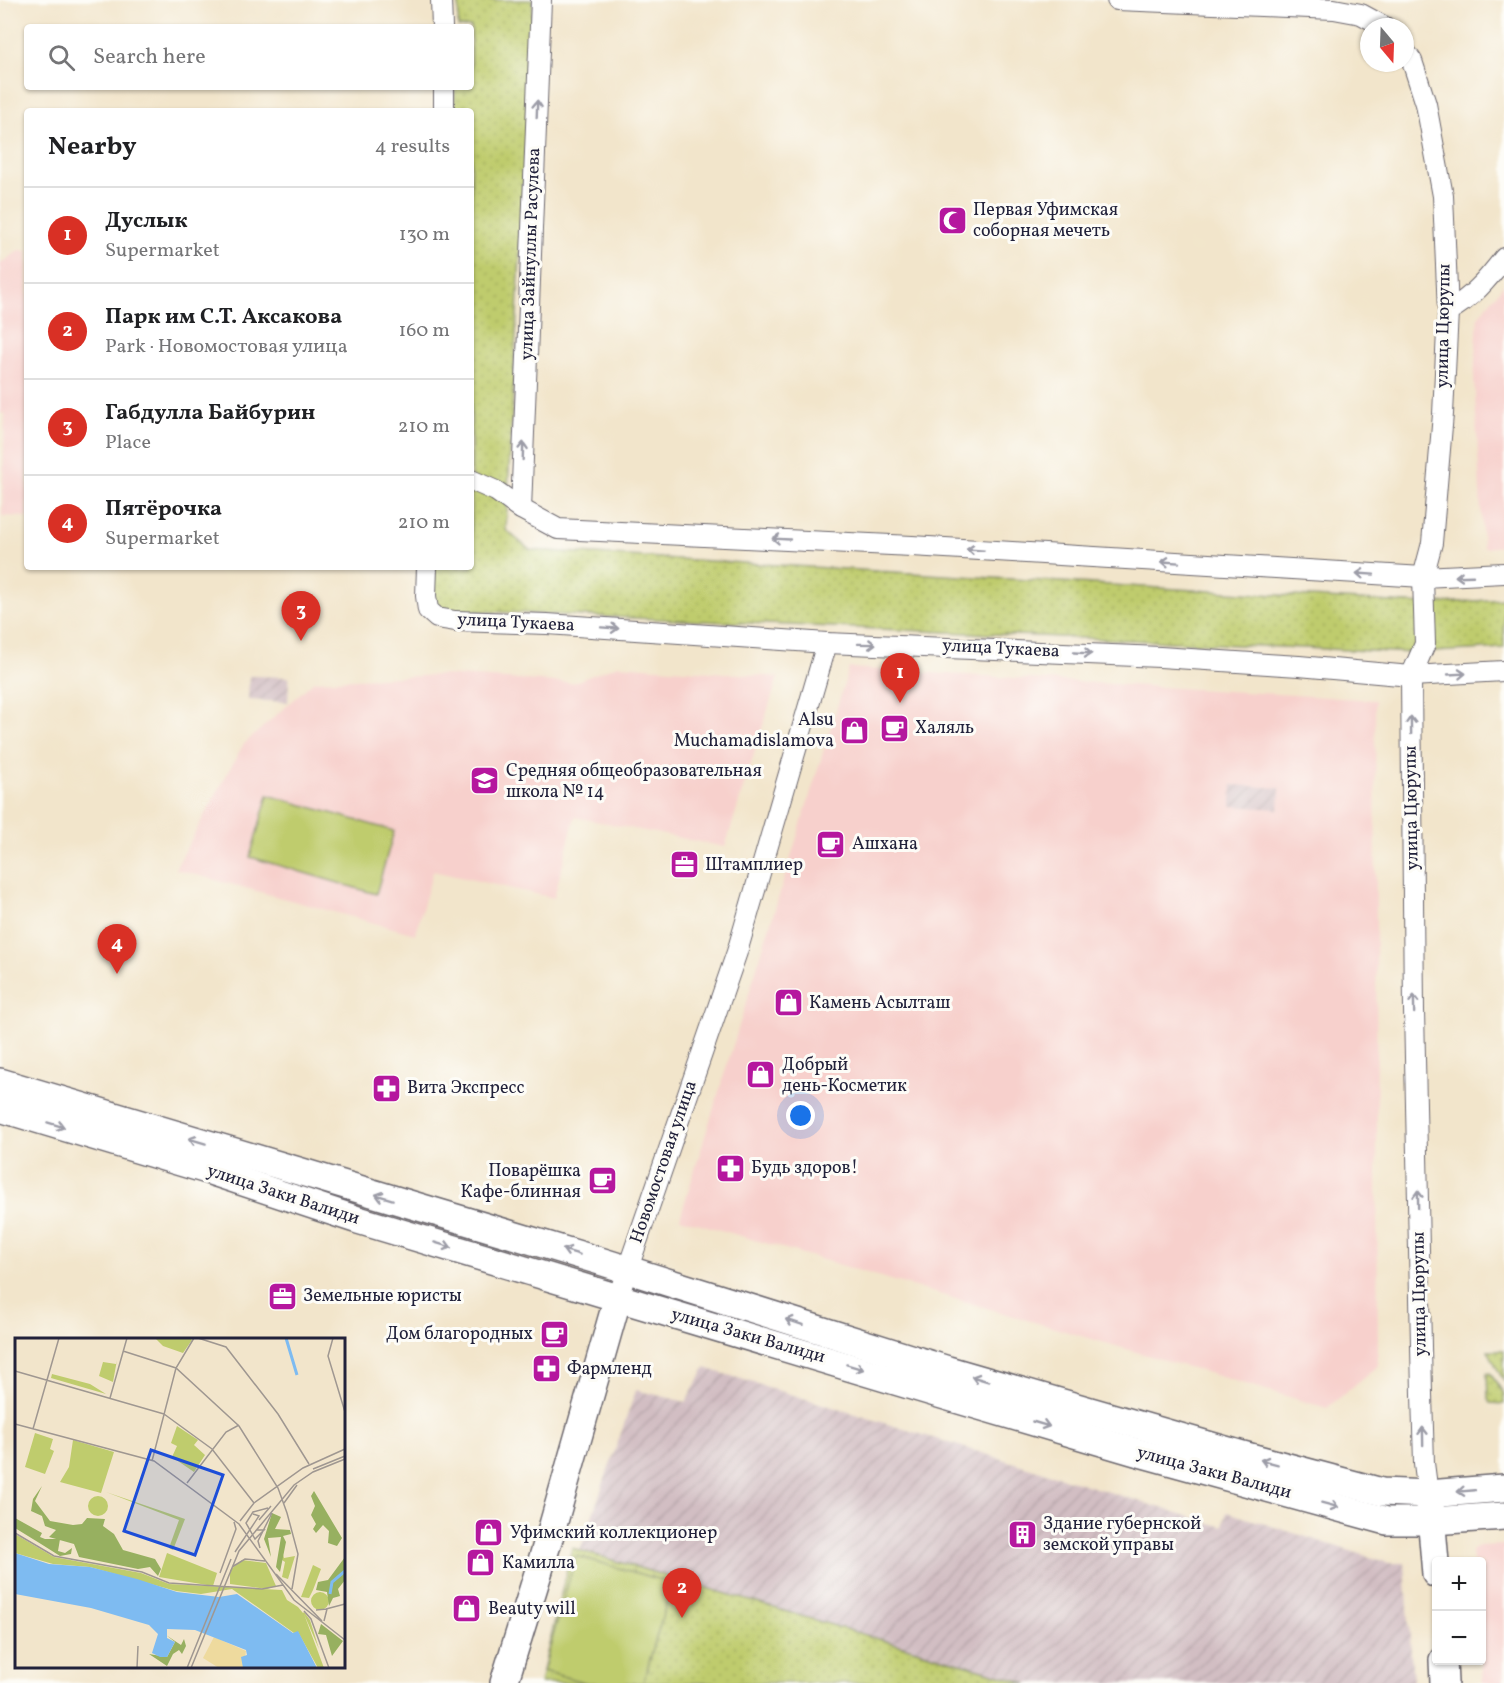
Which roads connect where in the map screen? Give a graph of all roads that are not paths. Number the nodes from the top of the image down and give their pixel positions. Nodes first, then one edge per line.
1 (441, 0) edge
2 (541, 0) edge
3 (1117, 0) edge
4 (1368, 18) edge
5 (442, 24) edge
6 (1414, 67) edge
7 (444, 90) edge
8 (444, 108) edge
9 (1504, 258) edge
10 (1448, 311) junction
11 (474, 481) edge
12 (521, 509) junction
13 (428, 570) edge
14 (1504, 573) edge
15 (1423, 577) junction
16 (827, 643) junction
17 (1504, 671) edge
18 (1411, 676) junction
19 (0, 1082) edge
20 (0, 1108) edge
21 (627, 1270) junction
22 (618, 1297) junction
23 (1504, 1488) edge
24 (1428, 1494) junction
25 (1504, 1516) edge
26 (1433, 1521) junction
27 (1436, 1557) edge
28 (1443, 1665) edge
29 (504, 1683) edge
30 (1444, 1683) edge

1 - 5 street
12 -> 2 street, улица Зайнуллы Расулева
3 - 4 street
6 - 10 street, улица Цюрупы
7 - 8 street
9 - 10 street
10 - 15 street, улица Цюрупы
11 - 12 street
15 -> 12 street
13 -> 16 street, улица Тукаева
14 -> 15 street
15 - 18 street, улица Цюрупы
16 -> 18 street, улица Тукаева
16 - 21 street, Новомостовая улица
18 -> 17 street, улица Тукаева
24 -> 18 street, улица Цюрупы
21 -> 19 main road, улица Заки Валиди
20 -> 22 main road, улица Заки Валиди
21 - 22 street, Новомостовая улица
24 -> 21 main road, улица Заки Валиди
22 -> 26 main road, улица Заки Валиди
22 - 29 main road, Новомостовая улица
23 -> 24 main road, улица Заки Валиди
24 - 26 main road, улица Цюрупы
25 - 26 main road, улица Заки Валиди
26 - 27 main road, улица Цюрупы
28 - 30 main road

